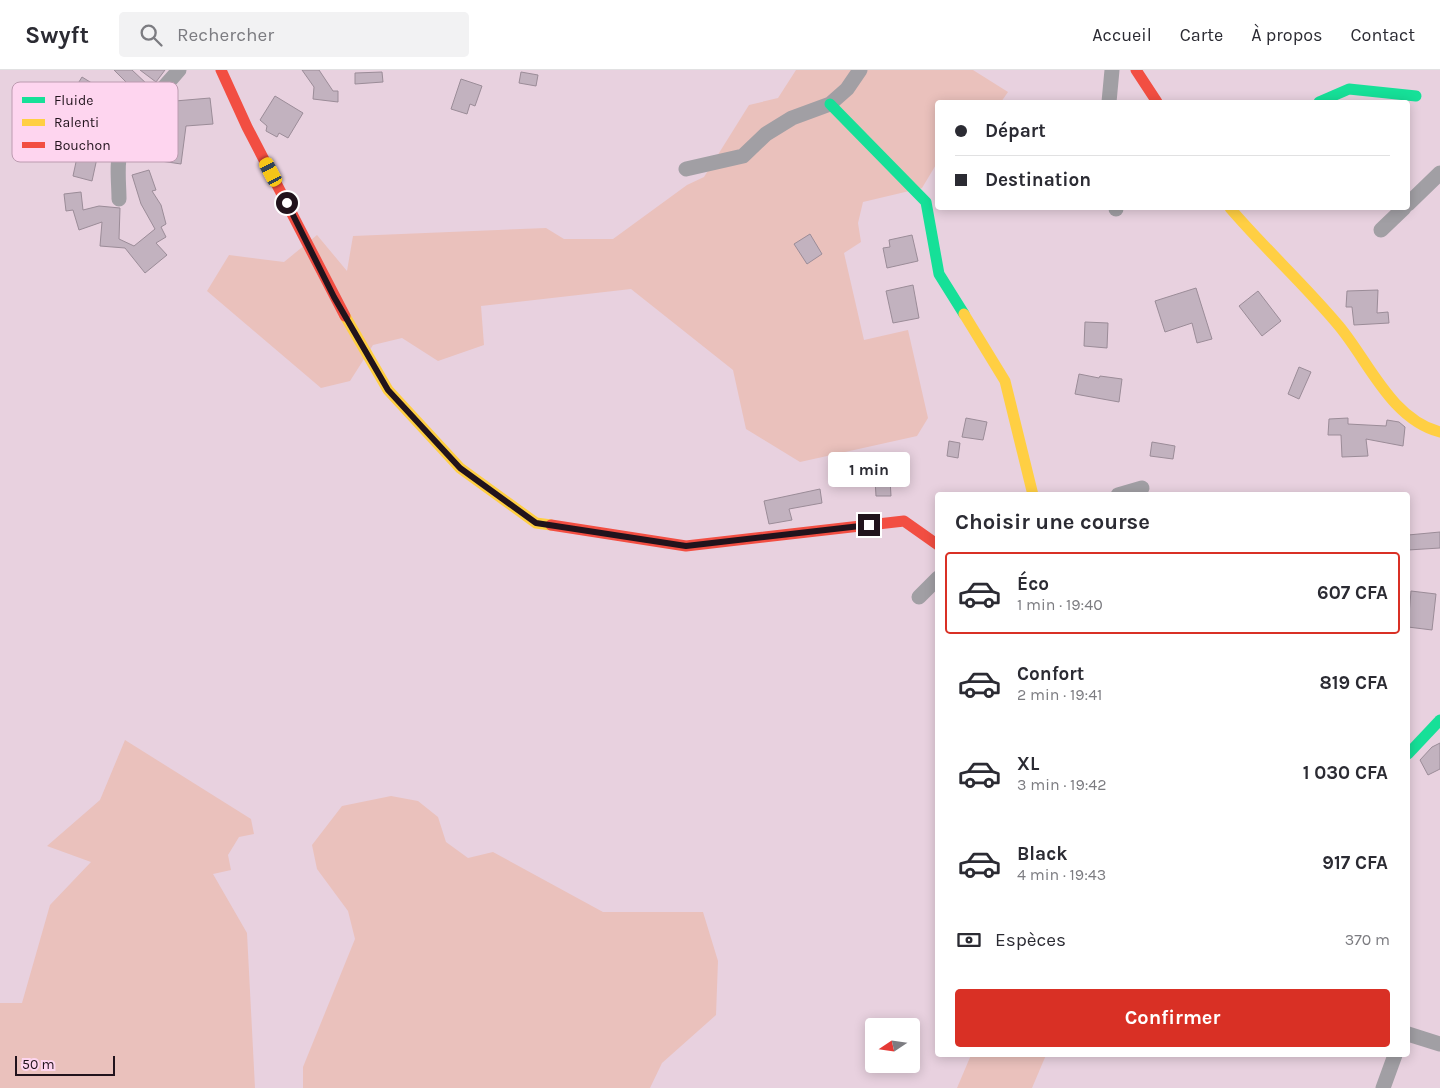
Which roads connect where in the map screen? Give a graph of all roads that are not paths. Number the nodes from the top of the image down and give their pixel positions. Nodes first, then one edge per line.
1 (179, 70) edge
2 (221, 70) edge
3 (860, 70) edge
4 (1112, 70) edge
5 (1136, 70) edge
6 (168, 82) edge
7 (1416, 96) dead end
8 (1108, 100) edge
9 (1156, 100) edge
10 (1323, 100) edge
11 (830, 104) junction
12 (119, 162) edge
13 (686, 169) dead end
14 (1440, 173) edge
15 (119, 199) dead end
16 (1410, 202) edge
17 (1232, 210) edge
18 (1402, 210) edge
19 (1381, 230) dead end
20 (1440, 432) edge
21 (1142, 488) dead end
22 (1032, 492) edge
23 (1128, 492) edge
24 (935, 543) edge
25 (935, 581) edge
26 (919, 597) dead end
27 (1440, 720) edge
28 (1410, 752) edge
29 (1410, 1035) edge
30 (1440, 1044) edge
31 (1394, 1057) edge
32 (1383, 1088) edge

1 - 6 street
2 - 24 street
3 - 11 street
4 - 8 street
5 - 9 street
7 - 10 street
11 - 13 street
11 - 22 street
12 - 15 street
14 - 16 street
17 - 20 street
18 - 19 street
21 - 23 street
25 - 26 street
27 - 28 street
29 - 30 street
31 - 32 street

